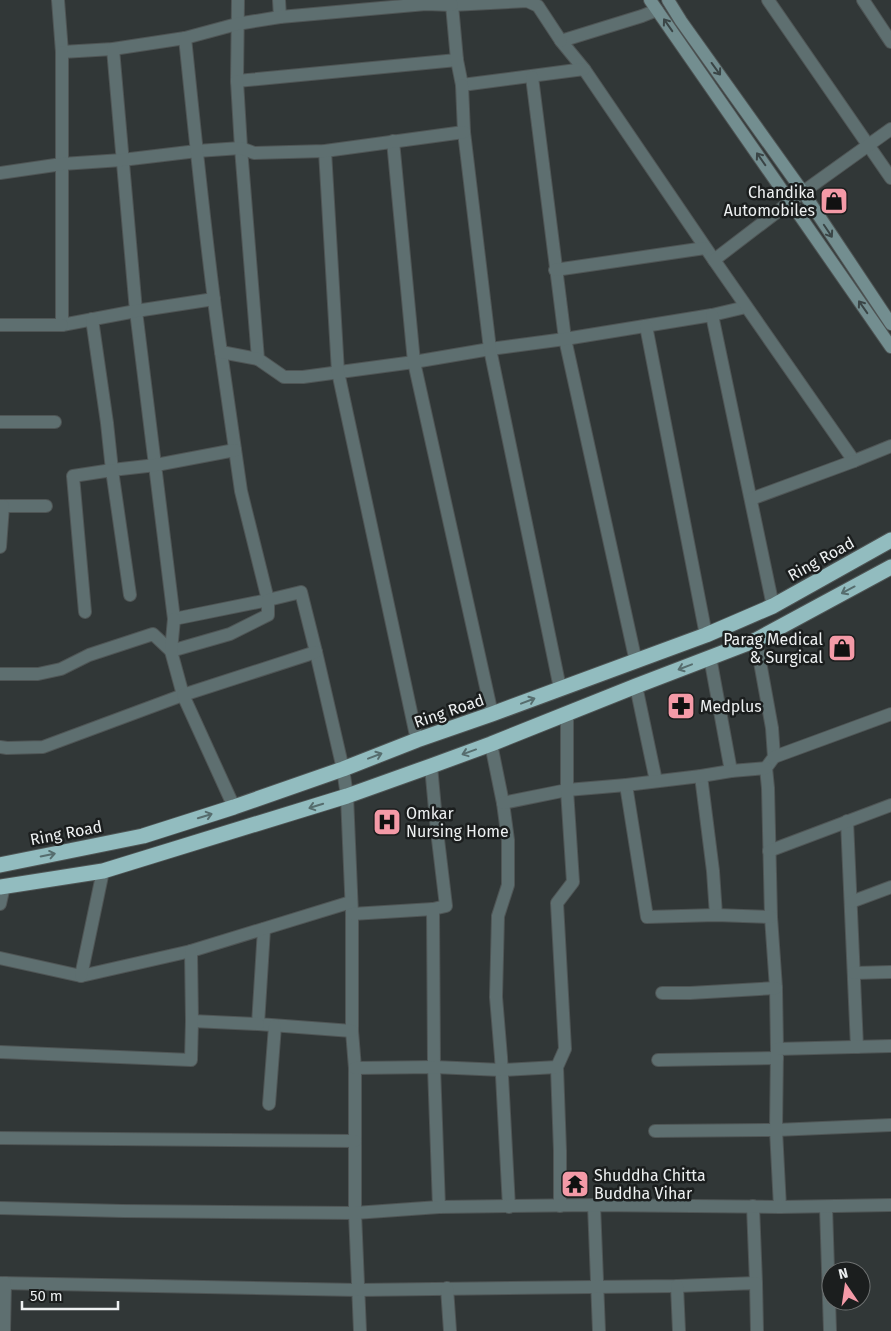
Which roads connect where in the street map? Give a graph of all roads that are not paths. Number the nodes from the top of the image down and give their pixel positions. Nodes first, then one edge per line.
1 (58, 0) edge
2 (238, 0) edge
3 (279, 0) edge
4 (668, 0) edge
5 (768, 0) edge
6 (863, 0) edge
7 (502, 1) edge
8 (426, 2) edge
9 (452, 4) junction
10 (354, 5) edge
11 (653, 5) edge
12 (280, 16) junction
13 (891, 19) edge
14 (876, 20) junction
15 (237, 24) junction
16 (185, 38) junction
17 (562, 41) junction
18 (891, 42) edge
19 (113, 49) junction
20 (62, 52) junction
21 (457, 60) junction
22 (584, 69) junction
23 (532, 77) junction
24 (237, 81) junction
25 (462, 85) junction
26 (891, 129) edge
27 (464, 132) junction
28 (393, 142) junction
29 (868, 145) junction
30 (242, 148) junction
31 (197, 151) junction
32 (325, 151) junction
33 (122, 160) junction
34 (62, 164) junction
35 (0, 172) edge
36 (891, 178) edge
37 (803, 192) junction
38 (791, 202) junction
39 (705, 248) junction
40 (714, 260) junction
41 (555, 270) junction
42 (214, 299) junction
43 (746, 307) junction
44 (136, 311) junction
45 (712, 315) junction
46 (92, 319) junction
47 (891, 324) edge
48 (0, 325) edge
49 (62, 325) junction
50 (646, 326) junction
51 (564, 339) junction
52 (891, 347) edge
53 (490, 349) junction
54 (221, 352) junction
55 (258, 359) junction
56 (414, 362) junction
57 (338, 372) junction
58 (0, 422) edge
59 (55, 422) dead end
60 (891, 446) edge
61 (235, 450) junction
62 (854, 461) junction
63 (156, 465) junction
64 (112, 470) junction
65 (751, 499) junction
66 (1, 506) edge
67 (46, 506) dead end
68 (891, 540) edge
69 (0, 547) edge
70 (891, 567) edge
71 (130, 595) dead end
72 (268, 600) junction
73 (773, 606) junction
74 (85, 612) dead end
75 (174, 618) junction
76 (706, 635) junction
77 (756, 640) junction
78 (171, 651) junction
79 (316, 652) junction
80 (710, 657) junction
81 (636, 662) junction
82 (0, 674) edge
83 (636, 686) junction
84 (560, 688) junction
85 (183, 695) junction
86 (492, 714) junction
87 (567, 714) junction
88 (891, 714) edge
89 (417, 740) junction
90 (2, 744) edge
91 (492, 744) junction
92 (774, 757) junction
93 (431, 766) junction
94 (766, 768) junction
95 (343, 769) junction
96 (731, 771) junction
97 (700, 776) junction
98 (656, 781) junction
99 (626, 785) junction
100 (567, 790) junction
101 (347, 796) junction
102 (504, 803) junction
103 (891, 805) edge
104 (234, 808) junction
105 (847, 822) junction
106 (769, 851) junction
107 (0, 865) edge
108 (103, 871) junction
109 (2, 886) edge
110 (891, 887) edge
111 (850, 902) junction
112 (0, 904) edge
113 (352, 908) junction
114 (433, 909) junction
115 (716, 915) junction
116 (771, 917) junction
117 (264, 929) junction
118 (190, 951) junction
119 (0, 958) edge
120 (891, 972) edge
121 (854, 973) junction
122 (81, 976) junction
123 (776, 988) junction
124 (662, 993) dead end
125 (192, 1021) junction
126 (258, 1024) junction
127 (275, 1026) junction
128 (352, 1031) junction
129 (891, 1046) edge
130 (857, 1047) junction
131 (0, 1052) edge
132 (777, 1054) junction
133 (658, 1060) dead end
134 (434, 1067) junction
135 (557, 1067) junction
136 (355, 1068) junction
137 (502, 1070) junction
138 (269, 1104) dead end
139 (891, 1125) edge
140 (776, 1130) junction
141 (655, 1131) dead end
142 (0, 1138) edge
143 (354, 1141) junction
144 (594, 1205) junction
145 (891, 1205) edge
146 (560, 1206) junction
147 (753, 1206) junction
148 (439, 1207) junction
149 (509, 1207) junction
150 (780, 1207) junction
151 (826, 1207) junction
152 (0, 1208) edge
153 (355, 1213) junction
154 (3, 1283) edge
155 (756, 1283) junction
156 (677, 1286) junction
157 (447, 1288) junction
158 (596, 1288) junction
159 (358, 1290) junction
160 (4, 1331) edge
161 (360, 1331) edge
162 (450, 1331) edge
163 (598, 1331) edge
164 (679, 1331) edge
165 (757, 1331) edge
166 (830, 1331) edge

1 - 20 street
2 - 15 street
3 - 12 street
4 -> 37 main road
5 - 29 street
6 - 14 street
7 - 9 street
7 - 17 street
8 - 9 street
8 - 10 street
9 - 21 street
10 - 12 street
11 - 17 street
38 -> 11 main road
12 - 15 street
13 - 14 street
14 - 18 street
15 - 16 street
15 - 24 street
16 - 19 street
16 - 31 street
17 - 22 street
19 - 20 street
19 - 33 street
20 - 34 street
21 - 24 street
21 - 25 street
22 - 23 street
22 - 39 street
23 - 25 street
23 - 41 street
24 - 30 street
25 - 27 street
26 - 29 street
27 - 28 street
27 - 53 street
28 - 32 street
28 - 56 street
29 - 36 street
29 - 37 street
30 - 31 street
30 - 32 street
30 - 55 street
31 - 33 street
31 - 42 street
32 - 57 street
33 - 34 street
33 - 44 street
34 - 35 street
34 - 49 street
37 - 38 street
37 -> 47 main road
38 - 40 street
52 -> 38 main road
39 - 40 street
39 - 41 street
40 - 43 street
41 - 51 street
42 - 44 street
42 - 54 street
43 - 45 street
43 - 62 street
44 - 46 street
44 - 63 street
45 - 50 street
45 - 65 street
46 - 49 street
46 - 64 street
48 - 49 street
50 - 51 street
50 - 76 street
51 - 53 street
51 - 81 street
53 - 56 street
53 - 84 street
54 - 55 street
54 - 61 street
55 - 57 street
56 - 57 street
56 - 86 street
57 - 89 street
58 - 59 street
60 - 62 street
61 - 63 street
61 - 72 street
62 - 65 street
63 - 64 street
63 - 75 street
64 - 71 street
64 - 74 street
65 - 73 street
66 - 67 street
66 - 69 street
68 - 73 highway, Ring Road
70 -> 77 highway
72 - 75 street
72 - 78 street
72 - 79 street
73 - 76 highway, Ring Road
75 - 78 street
76 - 81 highway, Ring Road
77 - 80 highway
77 - 92 street
78 - 82 street
78 - 85 street
79 - 85 street
79 - 95 street
80 -> 83 highway
80 - 96 street
81 - 84 highway, Ring Road
83 - 87 highway
83 - 98 street
86 -> 84 highway, Ring Road
85 - 90 street
85 - 104 street
86 - 89 highway, Ring Road
87 - 91 highway
87 - 100 street
88 - 92 street
95 -> 89 highway, Ring Road
91 -> 93 highway
91 - 102 street
92 - 94 street
93 - 101 highway
93 - 114 street
94 - 96 street
94 - 106 street
95 - 101 street
95 - 104 highway, Ring Road
96 - 97 street
97 - 98 street
97 - 115 street
98 - 99 street
99 - 100 street
99 - 115 street
100 - 102 street
100 - 135 street
101 -> 108 highway
101 - 113 street
102 - 137 street
103 - 105 street
107 -> 104 highway, Ring Road
105 - 106 street
105 - 111 street
106 - 116 street
108 - 109 highway
108 - 122 street
109 - 112 street
110 - 111 street
111 - 121 street
113 - 114 street
113 - 117 street
113 - 128 street
114 - 134 street
115 - 116 street
116 - 123 street
117 - 118 street
117 - 126 street
118 - 122 street
118 - 125 street
119 - 122 street
120 - 121 street
121 - 130 street
123 - 124 street
123 - 132 street
125 - 126 street
125 - 131 street
126 - 127 street
127 - 128 street
127 - 138 street
128 - 136 street
129 - 130 street
130 - 132 street
132 - 133 street
132 - 140 street
134 - 136 street
134 - 137 street
134 - 148 street
135 - 137 street
135 - 146 street
136 - 143 street
137 - 149 street
139 - 140 street
140 - 141 street
140 - 150 street
142 - 143 street
143 - 153 street
144 - 146 street
144 - 147 street
144 - 158 street
145 - 151 street
146 - 149 street
147 - 150 street
147 - 155 street
148 - 149 street
148 - 153 street
150 - 151 street
151 - 166 street
152 - 153 street
153 - 159 street
154 - 159 street
154 - 160 street
155 - 156 street
155 - 165 street
156 - 158 street
156 - 164 street
157 - 158 street
157 - 159 street
157 - 162 street
158 - 163 street
159 - 161 street

